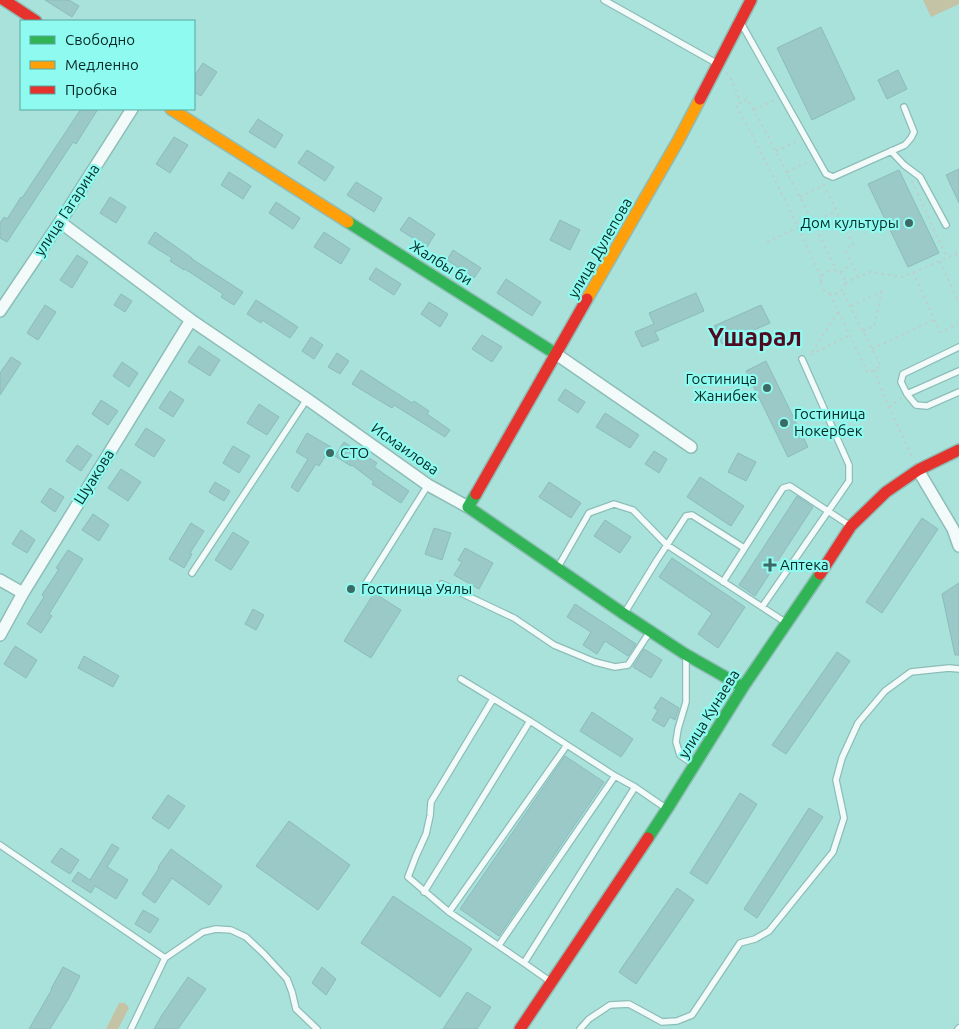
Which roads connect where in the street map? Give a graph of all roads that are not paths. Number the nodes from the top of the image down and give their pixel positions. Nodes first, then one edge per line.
1 (4, 0) edge
2 (604, 0) edge
3 (751, 0) edge
4 (34, 20) edge
5 (740, 21) junction
6 (718, 64) junction
7 (904, 107) dead end
8 (131, 110) edge
9 (173, 110) edge
10 (891, 151) junction
11 (60, 222) junction
12 (946, 225) dead end
13 (0, 311) edge
14 (191, 320) junction
15 (959, 347) edge
16 (556, 354) junction
17 (802, 359) dead end
18 (959, 371) edge
19 (959, 392) edge
20 (907, 394) junction
21 (307, 399) junction
22 (691, 447) dead end
23 (959, 450) edge
24 (918, 470) junction
25 (428, 485) junction
26 (468, 507) junction
27 (828, 511) junction
28 (851, 526) junction
29 (667, 545) junction
30 (959, 546) edge
31 (744, 548) junction
32 (558, 568) junction
33 (192, 572) dead end
34 (0, 580) edge
35 (724, 582) junction
36 (442, 584) dead end
37 (365, 585) dead end
38 (23, 593) junction
39 (762, 607) junction
40 (624, 614) junction
41 (787, 623) junction
42 (650, 631) junction
43 (0, 635) edge
44 (685, 654) junction
45 (959, 669) edge
46 (461, 679) dead end
47 (743, 687) junction
48 (493, 699) junction
49 (530, 720) junction
50 (567, 745) junction
51 (694, 766) junction
52 (615, 776) junction
53 (635, 787) junction
54 (667, 809) junction
55 (0, 845) edge
56 (424, 892) junction
57 (449, 912) junction
58 (499, 945) junction
59 (165, 958) junction
60 (524, 963) junction
61 (551, 982) junction
62 (662, 1022) junction
63 (131, 1029) edge
64 (317, 1029) edge
65 (520, 1029) edge
66 (580, 1029) edge
67 (668, 1029) edge

1 - 4 street
2 - 6 lane
3 - 5 street, улица Дулепова
5 - 6 street, улица Дулепова
5 - 10 lane
6 - 16 street, улица Дулепова
7 - 10 lane
8 - 11 street, улица Гагарина
9 - 16 street, Жалбы би
10 - 12 lane
11 - 13 street, улица Гагарина
11 - 14 street, Исмаилова
14 - 21 street, Исмаилова
14 - 38 street, Шуакова
15 - 20 lane
16 - 22 street, Жалбы би
16 - 26 street, улица Дулепова
17 - 27 lane
18 - 20 lane
19 - 20 lane
21 - 25 street, Исмаилова
21 - 33 lane
23 - 24 street, улица Кунаева
24 - 28 street, улица Кунаева
24 - 30 street
25 - 26 street, Исмаилова
25 - 37 lane
26 - 32 street, Исмаилова
27 - 28 lane
27 - 31 lane
27 - 39 lane
28 - 41 street, улица Кунаева
29 - 31 lane
29 - 32 lane
29 - 35 lane
29 - 40 lane
31 - 35 lane
32 - 40 street, Исмаилова
34 - 38 street
35 - 39 lane
36 - 42 lane
38 - 43 street, Шуакова
39 - 41 lane
40 - 42 street, Исмаилова
41 - 47 street, улица Кунаева
42 - 44 street, Исмаилова
44 - 47 street, Исмаилова
44 - 51 lane
45 - 62 lane
46 - 48 lane
47 - 51 street, улица Кунаева
48 - 49 lane
48 - 56 lane
49 - 50 lane
49 - 56 lane
50 - 52 lane
50 - 57 lane
51 - 54 street, улица Кунаева
52 - 53 lane
52 - 58 lane
53 - 54 lane
53 - 60 lane
54 - 61 street, улица Кунаева
55 - 59 lane
56 - 57 lane
57 - 58 lane
58 - 60 lane
59 - 63 lane
59 - 64 lane
60 - 61 lane
61 - 65 street, улица Кунаева
62 - 66 lane
62 - 67 lane

